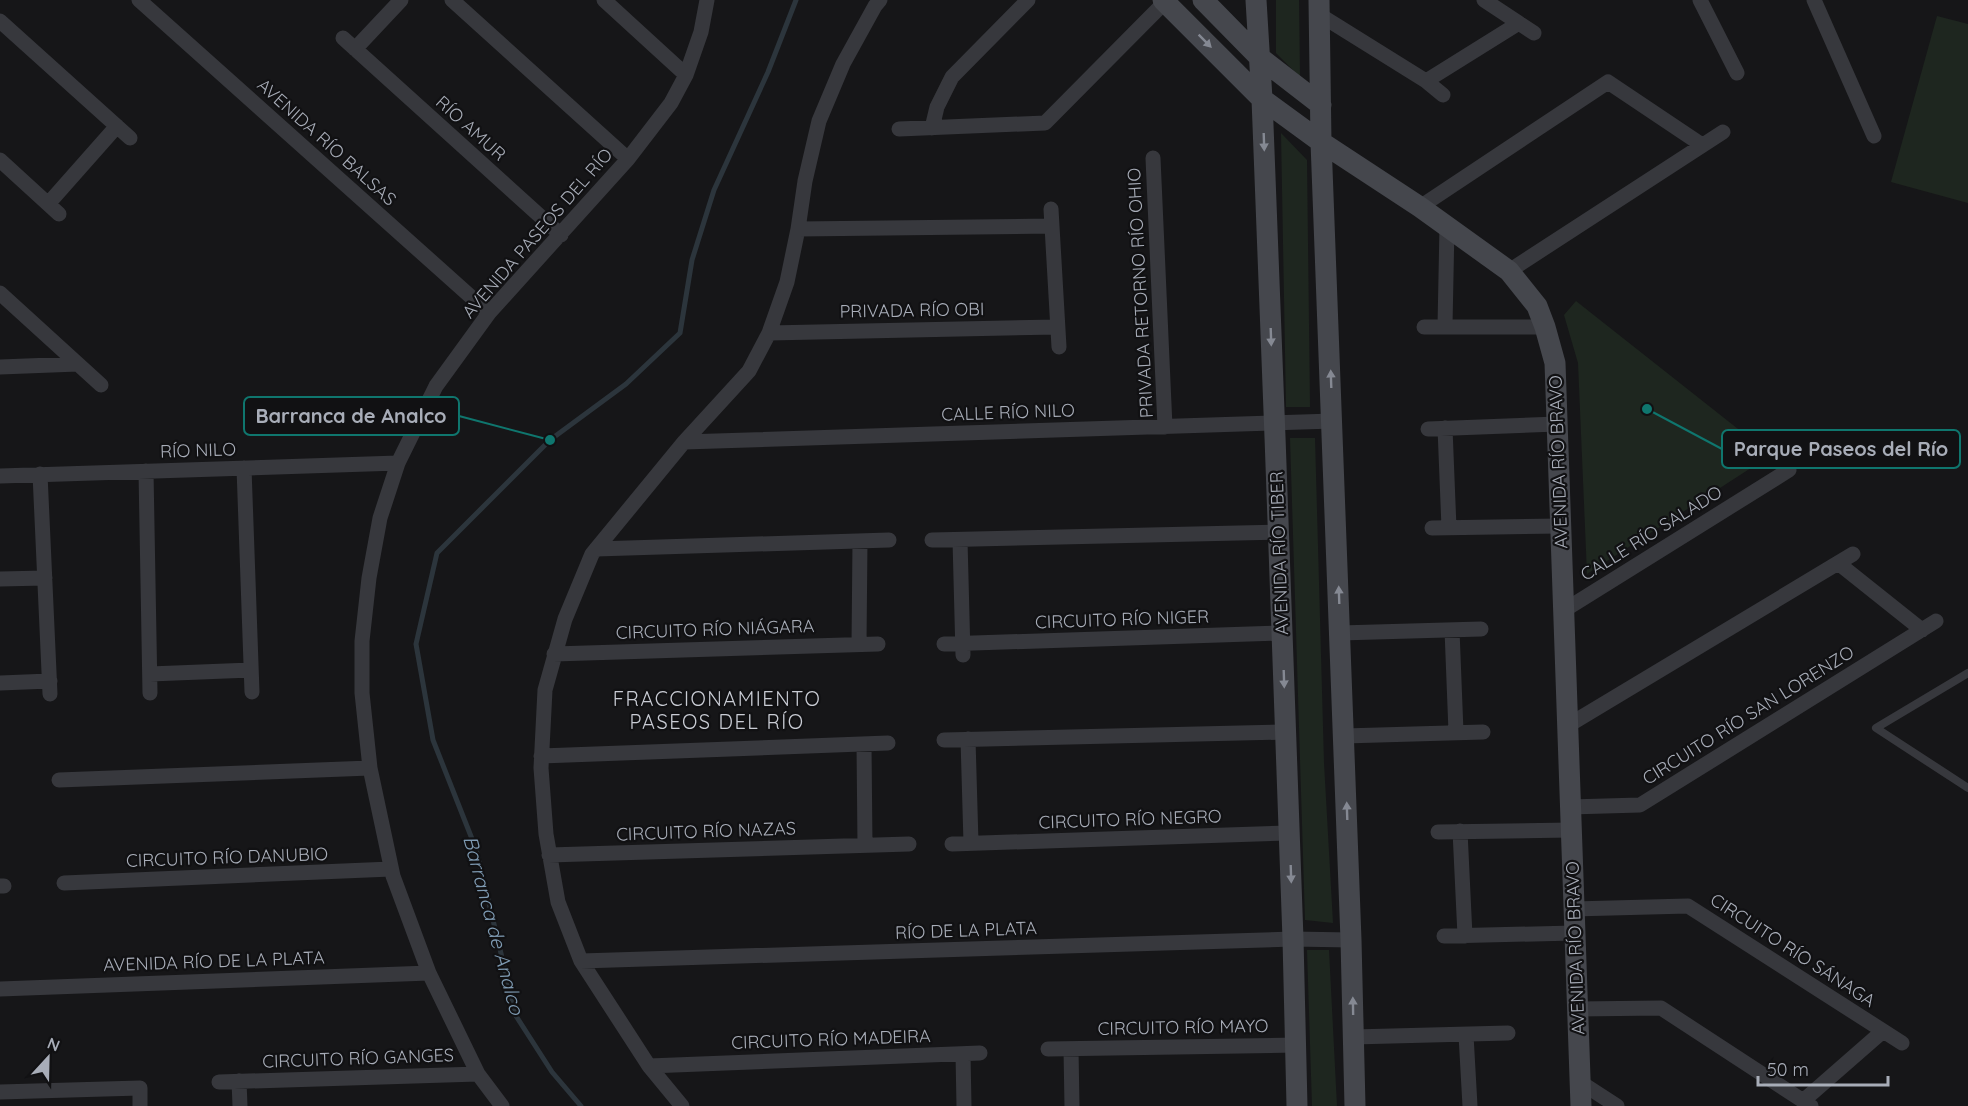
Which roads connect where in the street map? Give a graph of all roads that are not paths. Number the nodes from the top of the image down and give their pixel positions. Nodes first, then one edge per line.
1 (139, 0) edge
2 (401, 0) edge
3 (452, 0) edge
4 (604, 0) edge
5 (707, 0) edge
6 (880, 0) edge
7 (1028, 0) edge
8 (1203, 0) edge
9 (1256, 0) edge
10 (1484, 0) edge
11 (1814, 0) edge
12 (1164, 1) edge
13 (1700, 1) edge
14 (1319, 7) edge
15 (0, 21) edge
16 (1519, 23) junction
17 (1534, 33) dead end
18 (1259, 57) junction
19 (1737, 73) dead end
20 (686, 75) junction
21 (1426, 81) junction
22 (1443, 94) dead end
23 (1262, 99) junction
24 (1321, 105) junction
25 (117, 126) junction
26 (932, 128) junction
27 (899, 129) dead end
28 (1723, 132) dead end
29 (1874, 136) dead end
30 (130, 138) dead end
31 (1321, 142) junction
32 (1701, 145) junction
33 (1153, 158) dead end
34 (0, 159) edge
35 (628, 159) junction
36 (48, 204) junction
37 (1420, 207) junction
38 (1051, 209) dead end
39 (59, 214) dead end
40 (1051, 226) junction
41 (1446, 226) junction
42 (798, 229) junction
43 (561, 235) junction
44 (1509, 271) junction
45 (0, 293) edge
46 (489, 312) junction
47 (1445, 326) junction
48 (1057, 327) junction
49 (1424, 327) dead end
50 (1545, 327) junction
51 (769, 333) junction
52 (1059, 347) dead end
53 (78, 364) junction
54 (0, 367) edge
55 (101, 385) dead end
56 (1333, 421) junction
57 (1275, 422) junction
58 (1557, 424) junction
59 (1165, 427) junction
60 (1445, 428) junction
61 (1428, 429) dead end
62 (684, 442) junction
63 (398, 463) junction
64 (244, 468) junction
65 (1789, 470) dead end
66 (147, 471) junction
67 (40, 474) junction
68 (0, 476) edge
69 (1560, 526) junction
70 (1432, 528) dead end
71 (1449, 528) junction
72 (1279, 532) junction
73 (889, 540) dead end
74 (932, 540) dead end
75 (960, 540) junction
76 (860, 542) junction
77 (596, 549) junction
78 (1853, 554) dead end
79 (1838, 563) junction
80 (45, 578) junction
81 (0, 579) edge
82 (1563, 611) junction
83 (1936, 621) dead end
84 (1481, 629) dead end
85 (1452, 630) junction
86 (1922, 630) junction
87 (1282, 633) junction
88 (1340, 633) junction
89 (859, 644) junction
90 (878, 644) dead end
91 (944, 644) dead end
92 (963, 649) junction
93 (554, 654) junction
94 (251, 670) junction
95 (1968, 673) edge
96 (150, 674) junction
97 (0, 683) edge
98 (252, 692) dead end
99 (150, 693) dead end
100 (1567, 726) junction
101 (1286, 732) junction
102 (1456, 732) junction
103 (1483, 732) dead end
104 (1344, 736) junction
105 (968, 739) junction
106 (944, 740) dead end
107 (888, 743) dead end
108 (864, 744) junction
109 (541, 756) junction
110 (370, 768) junction
111 (60, 780) dead end
112 (1968, 788) edge
113 (1570, 807) junction
114 (1571, 830) junction
115 (1460, 831) junction
116 (1438, 832) dead end
117 (1289, 833) junction
118 (971, 843) junction
119 (909, 844) dead end
120 (952, 844) dead end
121 (865, 845) junction
122 (549, 855) junction
123 (391, 869) junction
124 (64, 883) dead end
125 (1574, 909) junction
126 (1574, 933) junction
127 (1444, 936) dead end
128 (1465, 936) junction
129 (1293, 939) junction
130 (1352, 940) junction
131 (581, 961) junction
132 (429, 973) junction
133 (0, 989) edge
134 (1577, 1009) junction
135 (1883, 1031) junction
136 (1508, 1034) dead end
137 (1466, 1035) junction
138 (1353, 1037) junction
139 (1902, 1043) dead end
140 (1296, 1045) junction
141 (1048, 1049) dead end
142 (1071, 1049) junction
143 (980, 1053) dead end
144 (963, 1054) junction
145 (649, 1066) junction
146 (478, 1074) junction
147 (219, 1082) dead end
148 (239, 1082) junction
149 (1580, 1082) junction
150 (0, 1092) edge
151 (1807, 1103) edge
152 (140, 1106) edge
153 (240, 1106) edge
154 (502, 1106) edge
155 (682, 1106) edge
156 (964, 1106) edge
157 (1072, 1106) edge
158 (1297, 1106) edge
159 (1355, 1106) edge
160 (1470, 1106) edge
161 (1581, 1106) edge
162 (1617, 1106) edge

1 - 46 street, AVENIDA RÍO BALSAS
2 - 43 street, RÍO AMUR
3 - 35 street
4 - 20 street
5 - 20 street, AVENIDA PASEOS DEL RÍO
6 - 42 street
7 - 26 street
8 - 18 street
9 - 18 street, AVENIDA RÍO TIBER
10 - 16 street
11 - 29 street
12 -> 23 street, AVENIDA RÍO BRAVO
12 - 26 street
13 - 19 street
14 - 21 street
14 - 24 street
15 - 25 street
16 - 17 street
16 - 21 street
18 - 23 street, AVENIDA RÍO TIBER
18 - 24 street
20 - 35 street, AVENIDA PASEOS DEL RÍO
21 - 22 street
23 - 31 street, AVENIDA RÍO BRAVO
23 -> 57 street, AVENIDA RÍO TIBER
24 - 31 street
25 - 30 street
25 - 36 street
26 - 27 street
28 - 32 street
31 - 37 street, AVENIDA RÍO BRAVO
56 -> 31 street
32 - 37 street
32 - 44 street
33 - 59 street, PRIVADA RETORNO RÍO OHIO
34 - 36 street
35 - 43 street, AVENIDA PASEOS DEL RÍO
36 - 39 street
37 - 41 street, AVENIDA RÍO BRAVO
38 - 40 street
40 - 42 street
40 - 48 street
41 - 44 street, AVENIDA RÍO BRAVO
41 - 47 street
42 - 51 street
43 - 46 street, AVENIDA PASEOS DEL RÍO
44 - 50 street, AVENIDA RÍO BRAVO
45 - 53 street
46 - 63 street, AVENIDA PASEOS DEL RÍO
47 - 49 street
47 - 50 street
48 - 51 street, PRIVADA RÍO OBI
48 - 52 street
50 - 58 street, AVENIDA RÍO BRAVO
51 - 62 street
53 - 54 street
53 - 55 street
56 - 57 street, CALLE RÍO NILO
88 -> 56 street
57 - 59 street, CALLE RÍO NILO
57 - 72 street, AVENIDA RÍO TIBER
58 - 60 street
58 - 69 street, AVENIDA RÍO BRAVO
59 - 62 street, CALLE RÍO NILO
60 - 61 street
60 - 71 street
62 - 77 street
63 - 64 street, RÍO NILO
63 - 110 street, AVENIDA PASEOS DEL RÍO
64 - 66 street, RÍO NILO
64 - 94 street
65 - 82 street, CALLE RÍO SALADO
66 - 67 street, RÍO NILO
66 - 96 street
67 - 68 street, RÍO NILO
67 - 80 street
69 - 71 street
69 - 82 street, AVENIDA RÍO BRAVO
70 - 71 street
72 - 75 street
72 - 87 street, AVENIDA RÍO TIBER
73 - 76 street
74 - 75 street
75 - 92 street
76 - 77 street
76 - 89 street
77 - 93 street
78 - 79 street
79 - 86 street
79 - 100 street
80 - 81 street
80 - 97 street
82 - 100 street, AVENIDA RÍO BRAVO
83 - 86 street, CIRCUITO RÍO SAN LORENZO
84 - 85 street
85 - 88 street
85 - 102 street
86 - 113 street, CIRCUITO RÍO SAN LORENZO
87 - 92 street, CIRCUITO RÍO NIGER
87 -> 101 street, AVENIDA RÍO TIBER
88 - 104 street
89 - 90 street, CIRCUITO RÍO NIÁGARA
89 - 93 street, CIRCUITO RÍO NIÁGARA
91 - 92 street, CIRCUITO RÍO NIGER
93 - 109 street
94 - 96 street
94 - 98 street
95 - 112 lane
96 - 99 street
100 - 113 street, AVENIDA RÍO BRAVO
101 - 105 street
101 - 117 street, AVENIDA RÍO TIBER
102 - 103 street
102 - 104 street
130 -> 104 street
105 - 106 street
105 - 118 street
107 - 108 street
108 - 109 street
108 - 121 street
109 - 122 street
110 - 111 street
110 - 123 street, AVENIDA PASEOS DEL RÍO
113 - 114 street, AVENIDA RÍO BRAVO
114 - 115 street
114 - 125 street, AVENIDA RÍO BRAVO
115 - 116 street
115 - 128 street
117 - 118 street, CIRCUITO RÍO NEGRO
117 -> 129 street, AVENIDA RÍO TIBER
118 - 120 street, CIRCUITO RÍO NEGRO
119 - 121 street, CIRCUITO RÍO NAZAS
121 - 122 street, CIRCUITO RÍO NAZAS
122 - 131 street
123 - 124 street, CIRCUITO RÍO DANUBIO
123 - 132 street, AVENIDA PASEOS DEL RÍO
125 - 126 street, AVENIDA RÍO BRAVO
125 - 135 street, CIRCUITO RÍO SÁNAGA
126 - 128 street
126 - 134 street, AVENIDA RÍO BRAVO
127 - 128 street
129 - 130 street, RÍO DE LA PLATA
129 - 131 street, RÍO DE LA PLATA
129 - 140 street, AVENIDA RÍO TIBER
138 -> 130 street
131 - 145 street
132 - 133 street, AVENIDA RÍO DE LA PLATA
132 - 146 street, AVENIDA PASEOS DEL RÍO
134 - 149 street, AVENIDA RÍO BRAVO
134 - 151 street, CIRCUITO RÍO SÁNAGA
135 - 139 street, CIRCUITO RÍO SÁNAGA
135 - 151 street, CIRCUITO RÍO SÁNAGA
136 - 137 street
137 - 138 street
137 - 160 street
138 - 159 street
140 - 142 street, CIRCUITO RÍO MAYO
140 - 158 street, AVENIDA RÍO TIBER
141 - 142 street, CIRCUITO RÍO MAYO
142 - 157 street
143 - 144 street, CIRCUITO RÍO MADEIRA
144 - 145 street, CIRCUITO RÍO MADEIRA
144 - 156 street
145 - 155 street
146 - 148 street, CIRCUITO RÍO GANGES
146 - 154 street, AVENIDA PASEOS DEL RÍO
147 - 148 street, CIRCUITO RÍO GANGES
148 - 153 street, CIRCUITO RÍO GANGES
149 - 161 street, AVENIDA RÍO BRAVO
149 - 162 street
150 - 152 street

